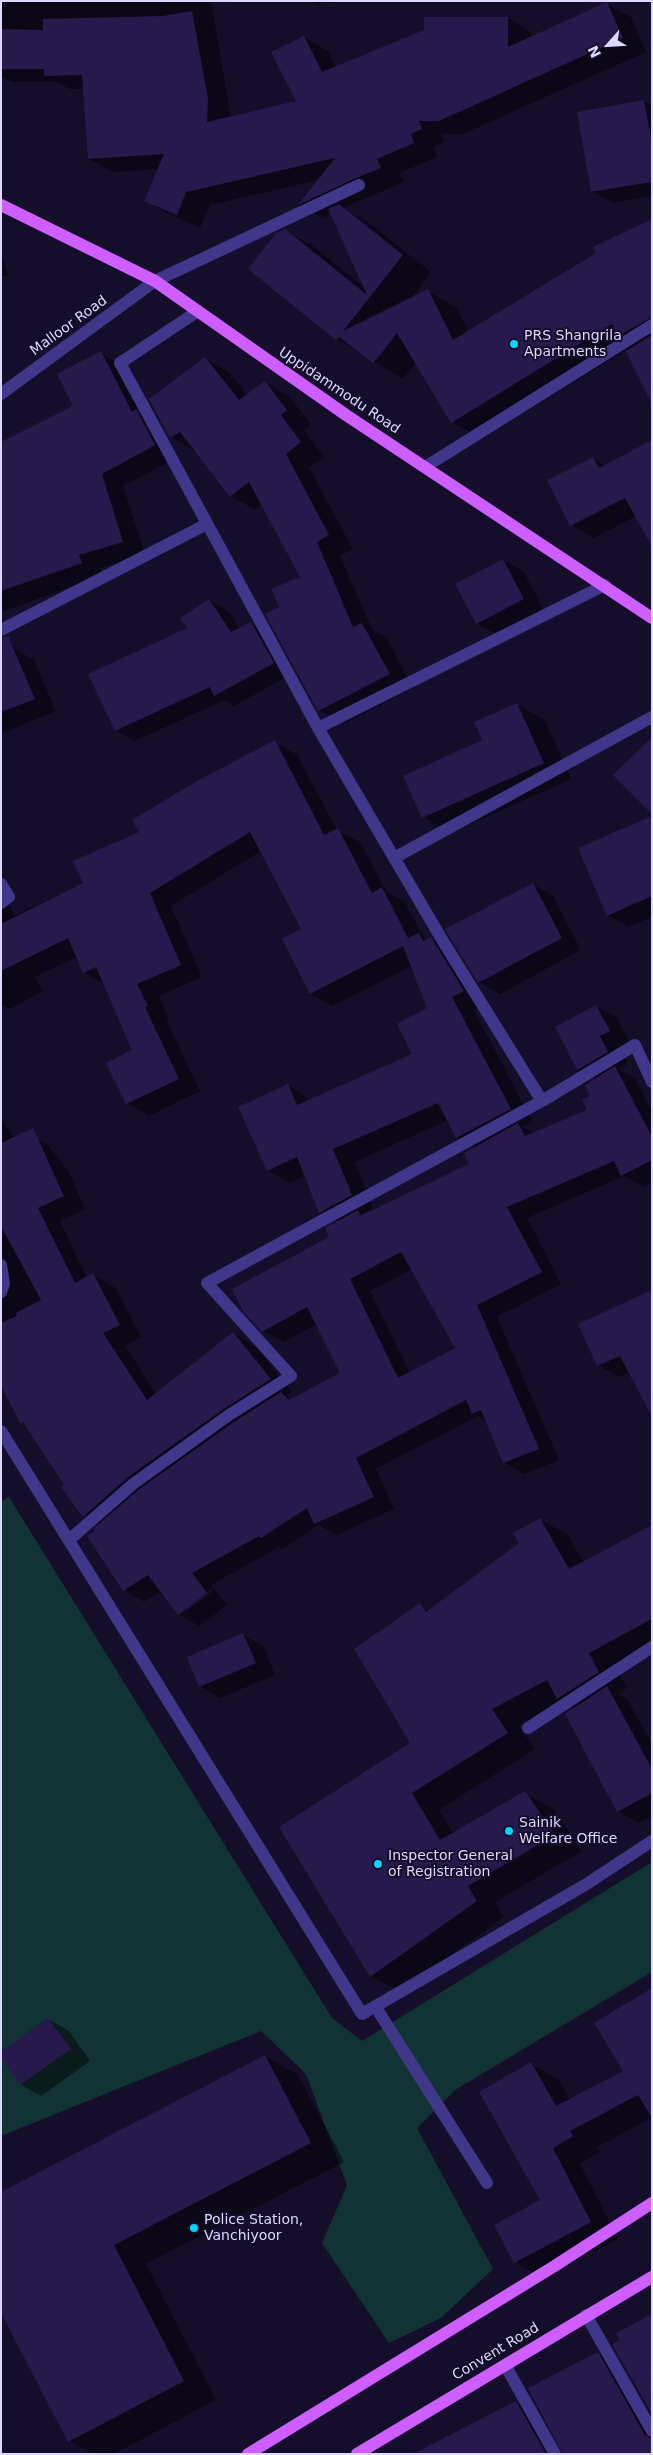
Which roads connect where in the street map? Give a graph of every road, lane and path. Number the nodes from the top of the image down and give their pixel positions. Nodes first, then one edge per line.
1 (359, 184) dead end
2 (1, 205) edge
3 (155, 281) junction
4 (198, 311) junction
5 (652, 325) edge
6 (1, 394) edge
7 (425, 467) junction
8 (206, 524) junction
9 (605, 585) junction
10 (652, 618) edge
11 (1, 630) edge
12 (652, 717) edge
13 (318, 728) junction
14 (394, 858) junction
15 (1, 884) edge
16 (1, 903) edge
17 (652, 1082) edge
18 (542, 1101) junction
19 (1, 1265) edge
20 (1, 1292) edge
21 (1, 1431) edge
22 (69, 1540) junction
23 (652, 1647) edge
24 (528, 1728) dead end
25 (652, 1841) edge
26 (376, 2006) junction
27 (487, 2184) dead end
28 (652, 2203) edge
29 (652, 2277) edge
30 (586, 2315) junction
31 (505, 2365) junction
32 (652, 2432) edge
33 (248, 2454) edge
34 (357, 2454) edge
35 (555, 2454) edge

1 - 3 street, Malloor Road
2 - 3 main road, Uppidammodu Road
3 - 4 main road, Uppidammodu Road
3 - 6 street, Malloor Road
4 - 7 main road, Uppidammodu Road
4 - 8 street
5 - 7 street
7 - 9 main road, Uppidammodu Road
8 - 11 street
8 - 13 street
9 - 10 main road, Uppidammodu Road
9 - 13 street
12 - 14 street
13 - 14 street
14 - 18 street
15 - 16 street
17 - 18 street
18 - 22 street
19 - 20 street
21 - 22 street
22 - 26 street
23 - 24 street
25 - 26 street
26 - 27 street
28 - 33 main road
29 - 30 main road, Convent Road
30 - 31 main road, Convent Road
30 - 32 street
31 - 34 main road, Convent Road
31 - 35 street

